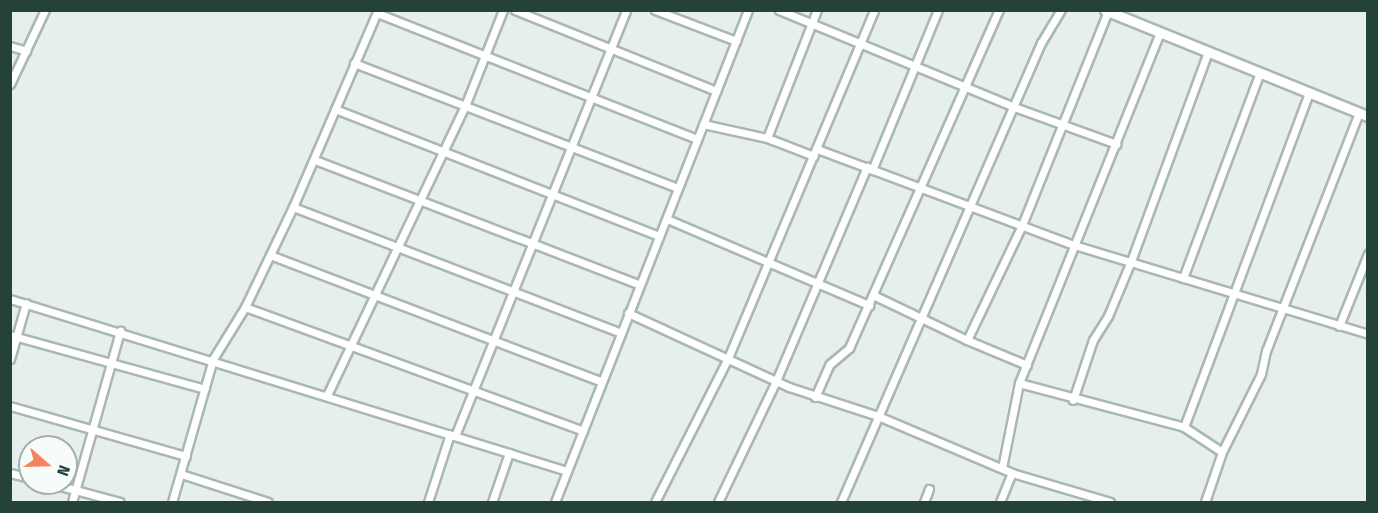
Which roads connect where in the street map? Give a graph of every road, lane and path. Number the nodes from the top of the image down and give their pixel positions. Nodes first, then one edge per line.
1 (45, 10) edge
2 (503, 10) edge
3 (515, 10) edge
4 (626, 10) edge
5 (655, 10) edge
6 (748, 10) edge
7 (779, 10) edge
8 (817, 10) edge
9 (874, 10) edge
10 (938, 10) edge
11 (999, 10) edge
12 (1061, 10) edge
13 (1107, 11) edge
14 (377, 12) edge
15 (812, 24) junction
16 (1160, 33) junction
17 (736, 41) junction
18 (862, 43) junction
19 (10, 46) edge
20 (611, 48) junction
21 (26, 51) junction
22 (1208, 52) junction
23 (485, 55) junction
24 (354, 63) junction
25 (914, 63) junction
26 (1260, 72) junction
27 (10, 84) edge
28 (963, 86) junction
29 (716, 91) junction
30 (1309, 93) junction
31 (592, 99) junction
32 (465, 106) junction
33 (1014, 107) junction
34 (335, 109) junction
35 (1365, 113) edge
36 (703, 124) junction
37 (1064, 124) junction
38 (767, 138) junction
39 (697, 139) junction
40 (1116, 144) junction
41 (571, 147) junction
42 (444, 151) junction
43 (816, 153) junction
44 (315, 160) junction
45 (869, 168) junction
46 (919, 187) junction
47 (678, 188) junction
48 (553, 192) junction
49 (420, 202) junction
50 (293, 207) junction
51 (973, 207) junction
52 (667, 219) junction
53 (1022, 225) junction
54 (659, 236) junction
55 (532, 244) junction
56 (1074, 245) junction
57 (399, 249) junction
58 (1368, 254) edge
59 (270, 255) junction
60 (767, 261) junction
61 (1131, 261) junction
62 (1183, 278) junction
63 (816, 284) junction
64 (640, 285) junction
65 (513, 292) junction
66 (1233, 295) junction
67 (873, 296) junction
68 (374, 298) junction
69 (10, 299) edge
70 (26, 303) junction
71 (869, 305) junction
72 (244, 307) junction
73 (1284, 310) junction
74 (628, 313) junction
75 (921, 319) junction
76 (1339, 326) junction
77 (120, 331) junction
78 (621, 333) junction
79 (1368, 334) edge
80 (14, 336) edge
81 (493, 340) junction
82 (967, 340) junction
83 (350, 345) junction
84 (729, 358) junction
85 (10, 359) edge
86 (213, 359) junction
87 (112, 363) junction
88 (1027, 365) junction
89 (776, 381) junction
90 (602, 382) junction
91 (1019, 383) junction
92 (204, 389) junction
93 (474, 390) junction
94 (327, 395) junction
95 (815, 397) junction
96 (1073, 400) junction
97 (10, 406) edge
98 (878, 416) junction
99 (93, 427) junction
100 (1184, 427) junction
101 (582, 431) junction
102 (453, 435) junction
103 (1222, 452) junction
104 (509, 453) junction
105 (186, 456) junction
106 (1002, 468) junction
107 (567, 471) junction
108 (1012, 473) junction
109 (181, 474) junction
110 (78, 480) edge
111 (929, 489) dead end
112 (78, 491) edge
113 (120, 502) edge
114 (172, 502) edge
115 (268, 502) edge
116 (428, 502) edge
117 (492, 502) edge
118 (555, 502) edge
119 (655, 502) edge
120 (718, 502) edge
121 (841, 502) edge
122 (924, 502) edge
123 (1000, 502) edge
124 (1110, 502) edge
125 (1205, 502) edge

1 - 21 street
2 - 23 street
3 - 20 street
4 - 20 street
5 - 17 street
6 - 17 street
7 - 15 street
8 - 15 street
9 - 18 street
10 - 25 street
11 - 28 street
12 - 33 street
13 - 16 street
13 - 37 street
14 - 23 street
14 - 24 street
15 - 18 street
15 - 38 street
16 - 22 street
16 - 40 street
17 - 29 street
18 - 25 street
18 - 43 street
19 - 21 street
20 - 29 street
20 - 31 street
21 - 27 street
22 - 26 street
22 - 61 street
23 - 31 street
23 - 32 street
24 - 32 street
24 - 34 street
25 - 28 street
25 - 45 street
26 - 30 street
26 - 62 street
28 - 33 street
28 - 46 street
29 - 36 street
30 - 35 street
30 - 66 street
31 - 39 street
31 - 41 street
32 - 41 street
32 - 42 street
33 - 37 street
33 - 51 street
34 - 42 street
34 - 44 street
35 - 73 street
36 - 38 street
36 - 39 street
37 - 40 street
37 - 53 street
38 - 43 street
39 - 47 street
40 - 56 street
41 - 47 street
41 - 48 street
42 - 48 street
42 - 49 street
43 - 45 street
43 - 60 street
44 - 49 street
44 - 50 street
45 - 46 street
45 - 63 street
46 - 51 street
46 - 67 street
47 - 52 street
48 - 54 street
48 - 55 street
49 - 55 street
49 - 57 street
50 - 57 street
50 - 59 street
51 - 53 street
51 - 75 street
52 - 54 street
52 - 60 street
53 - 56 street
53 - 82 street
54 - 64 street
55 - 64 street
55 - 65 street
56 - 61 street
56 - 88 street
57 - 65 street
57 - 68 street
58 - 76 street
59 - 68 street
59 - 72 street
60 - 63 street
60 - 84 street
61 - 62 street
61 - 96 street
62 - 66 street
63 - 71 street
63 - 89 street
64 - 74 street
65 - 78 street
65 - 81 street
66 - 73 street
66 - 100 street
67 - 71 street
67 - 75 street
68 - 81 street
68 - 83 street
69 - 70 street
70 - 77 street
70 - 80 street
71 - 95 street
72 - 83 street
72 - 86 street
73 - 76 street
73 - 103 street
74 - 78 street
74 - 84 street
75 - 82 street
75 - 98 street
76 - 79 street
77 - 86 street
77 - 87 street
78 - 90 street
80 - 85 street
80 - 87 street
81 - 90 street
81 - 93 street
82 - 88 street
83 - 93 street
83 - 94 street
84 - 89 street
84 - 119 street
86 - 92 street
86 - 94 street
87 - 92 street
87 - 99 street
88 - 91 street
89 - 95 street
89 - 120 street
90 - 101 street
91 - 96 street
91 - 106 street
92 - 105 street
93 - 101 street
93 - 102 street
94 - 102 street
95 - 98 street
96 - 100 street
97 - 99 street
98 - 106 street
98 - 121 street
99 - 105 street
99 - 110 street
100 - 103 street
101 - 107 street
102 - 104 street
102 - 116 street
103 - 125 street
104 - 107 street
104 - 117 street
105 - 109 street
106 - 108 street
107 - 118 street
108 - 123 street
108 - 124 street
109 - 114 street
109 - 115 street
111 - 122 street
112 - 113 street

